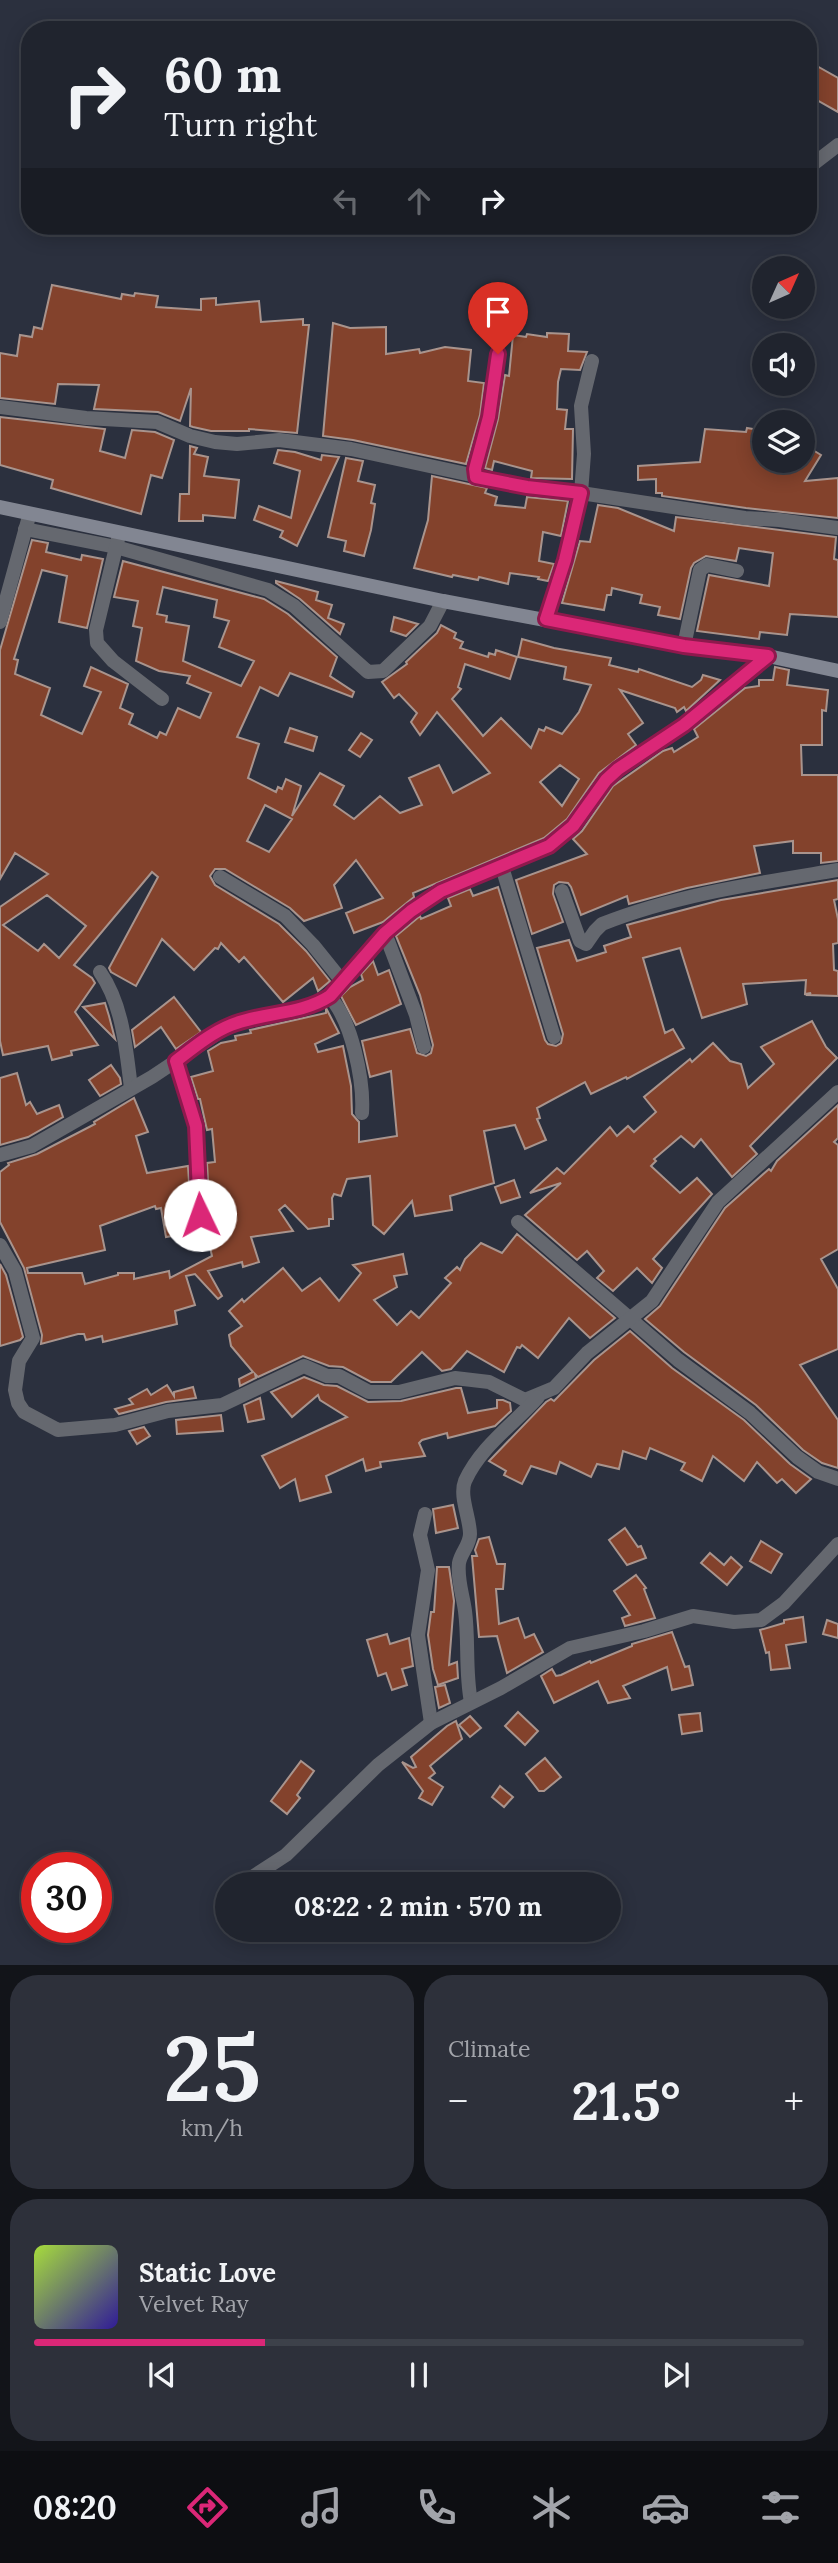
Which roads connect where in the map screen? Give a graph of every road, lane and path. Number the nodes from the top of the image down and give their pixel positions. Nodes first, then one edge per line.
1 (838, 145) edge
2 (817, 161) edge
3 (498, 354) dead end
4 (592, 361) dead end
5 (0, 407) edge
6 (476, 477) junction
7 (581, 493) junction
8 (0, 507) edge
9 (30, 512) junction
10 (838, 528) edge
11 (25, 529) junction
12 (118, 541) junction
13 (737, 571) dead end
14 (443, 601) junction
15 (546, 619) junction
16 (0, 622) edge
17 (684, 646) junction
18 (768, 656) junction
19 (838, 671) edge
20 (162, 699) dead end
21 (502, 867) junction
22 (838, 870) edge
23 (220, 877) dead end
24 (562, 891) dead end
25 (385, 933) junction
26 (100, 972) dead end
27 (342, 981) junction
28 (330, 996) junction
29 (554, 1037) dead end
30 (424, 1048) dead end
31 (176, 1061) junction
32 (131, 1088) junction
33 (838, 1092) edge
34 (362, 1113) dead end
35 (0, 1155) edge
36 (200, 1215) dead end
37 (518, 1222) dead end
38 (0, 1245) edge
39 (628, 1319) junction
40 (539, 1396) junction
41 (838, 1479) edge
42 (425, 1514) dead end
43 (838, 1544) edge
44 (471, 1702) junction
45 (431, 1723) junction
46 (260, 1872) edge

1 - 2 street
3 - 6 street
4 - 7 street
5 - 6 street
6 - 7 street
7 - 10 street
7 - 15 street
8 - 9 street
9 - 11 street
9 - 12 street
11 - 12 street
11 - 16 street
12 - 14 street
12 - 14 street
12 - 20 street
13 - 17 street
14 - 15 street
15 - 17 street
17 - 18 street
18 - 19 street
18 - 21 street
21 - 25 street
21 - 29 street
22 - 24 street
23 - 27 street
25 - 27 street
25 - 30 street
26 - 32 street
27 - 28 street
28 - 31 street
28 - 34 street
31 - 32 street
31 - 36 street
32 - 35 street
33 - 39 street
37 - 39 street
38 - 40 street
39 - 40 street
39 - 41 street
40 - 44 street
42 - 45 street
43 - 44 street
44 - 45 street
45 - 46 street

